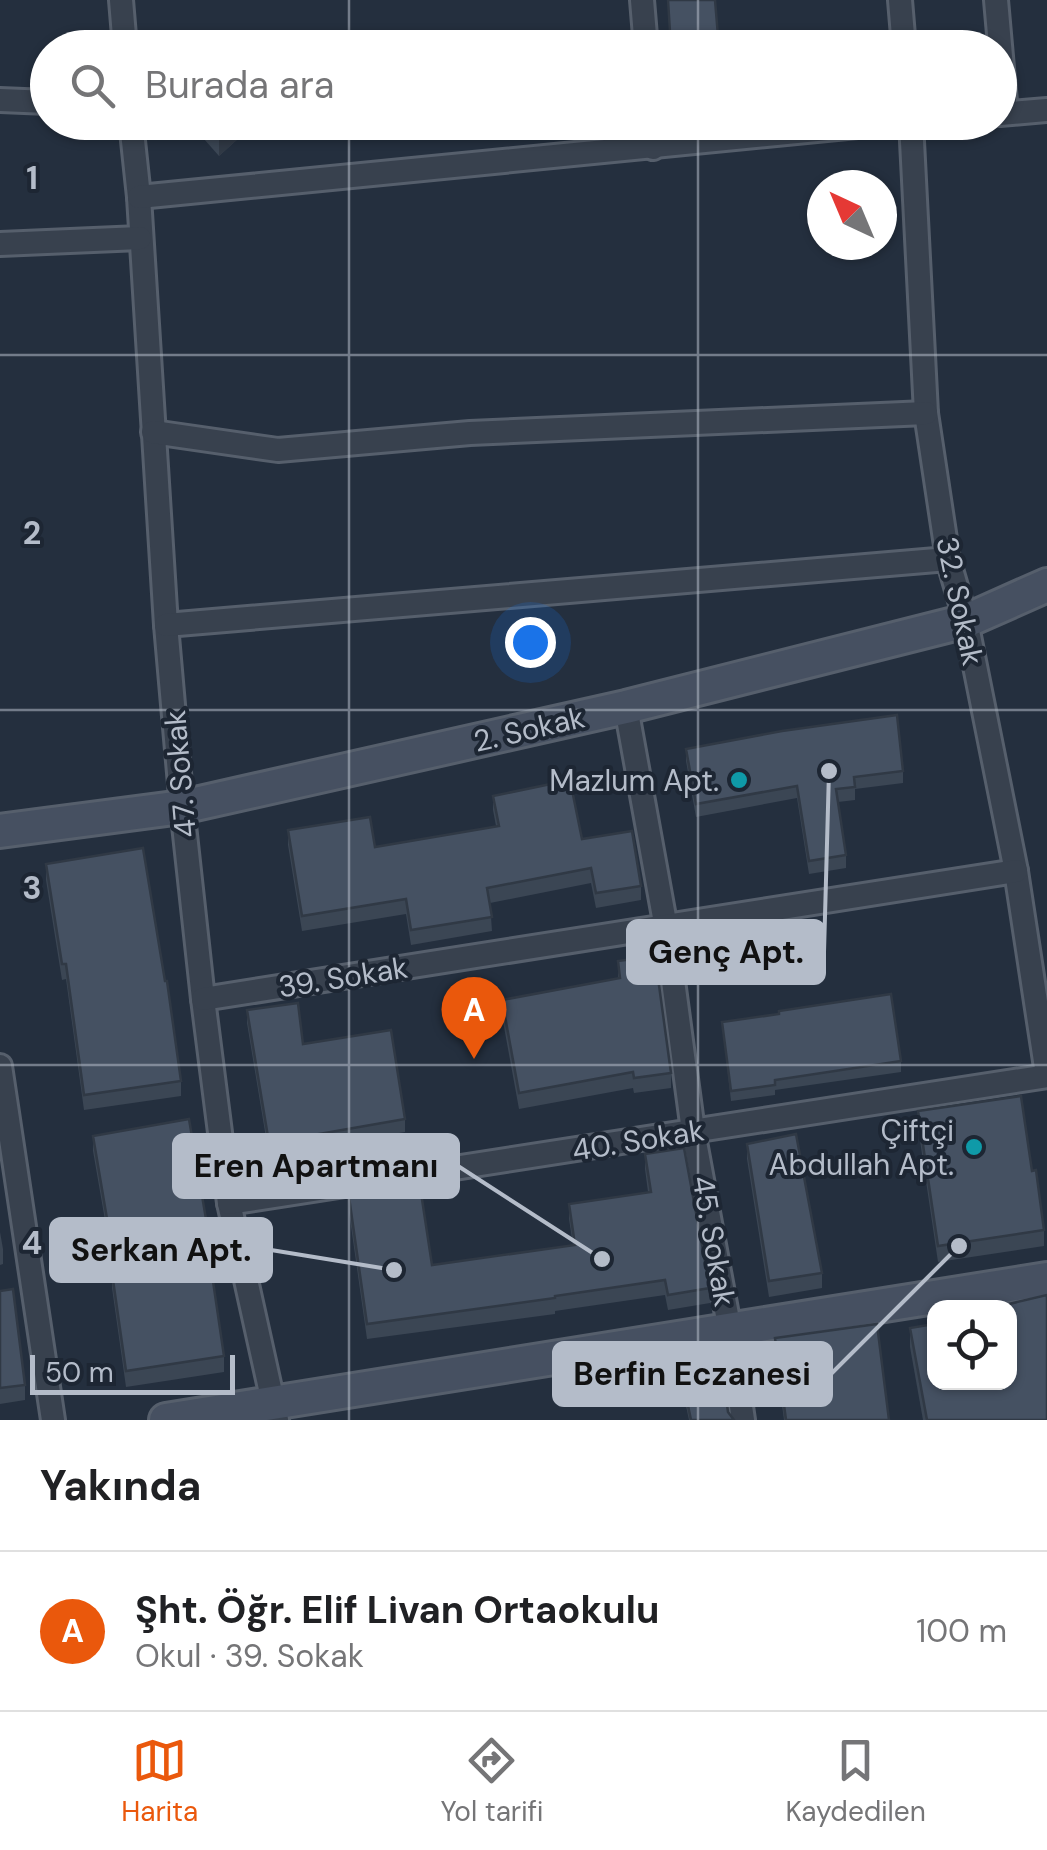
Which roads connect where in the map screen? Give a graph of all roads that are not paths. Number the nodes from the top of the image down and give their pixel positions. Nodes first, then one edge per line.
1 (121, 0) edge
2 (642, 0) edge
3 (900, 0) edge
4 (996, 0) edge
5 (124, 30) edge
6 (644, 30) edge
7 (902, 30) edge
8 (998, 30) edge
9 (0, 100) edge
10 (30, 101) edge
11 (1047, 110) edge
12 (1017, 113) edge
13 (133, 140) edge
14 (652, 140) edge
15 (728, 140) edge
16 (912, 140) edge
17 (653, 148) junction
18 (139, 197) junction
19 (140, 238) junction
20 (0, 244) edge
21 (926, 413) junction
22 (153, 432) junction
23 (948, 559) junction
24 (1047, 585) edge
25 (966, 622) junction
26 (166, 625) junction
27 (626, 707) junction
28 (182, 807) junction
29 (0, 831) edge
30 (1016, 871) junction
31 (666, 928) junction
32 (203, 999) junction
33 (0, 1066) edge
34 (1047, 1075) edge
35 (694, 1131) junction
36 (229, 1203) junction
37 (1047, 1279) edge
38 (730, 1330) junction
39 (275, 1410) edge
40 (53, 1420) edge
41 (166, 1420) edge
42 (744, 1420) edge

1 - 5 street
2 - 6 street
3 - 7 street
4 - 8 street
9 - 10 street
11 - 12 street
13 - 18 street, 47. Sokak
14 - 17 street
15 - 17 street
16 - 21 street, 32. Sokak
17 - 18 street
18 - 19 street, 47. Sokak
19 - 20 street
19 - 22 street, 47. Sokak
21 - 22 street
21 - 23 street, 32. Sokak
22 - 26 street, 47. Sokak
23 - 25 street, 32. Sokak
23 - 26 street
24 - 25 street, 2. Sokak
25 - 27 street, 2. Sokak
25 - 30 street, 32. Sokak
26 - 28 street, 47. Sokak
27 - 28 street, 2. Sokak
27 - 31 street, 45. Sokak
28 - 29 street, 2. Sokak
28 - 32 street, 47. Sokak
30 - 31 street, 39. Sokak
30 - 34 street, 32. Sokak
31 - 32 street, 39. Sokak
31 - 35 street, 45. Sokak
32 - 36 street, 47. Sokak
33 - 40 street
34 - 35 street, 40. Sokak
35 - 36 street, 40. Sokak
35 - 38 street, 45. Sokak
36 - 39 street, 47. Sokak
37 - 38 street
38 - 39 street
38 - 42 street, 45. Sokak
39 - 41 street

